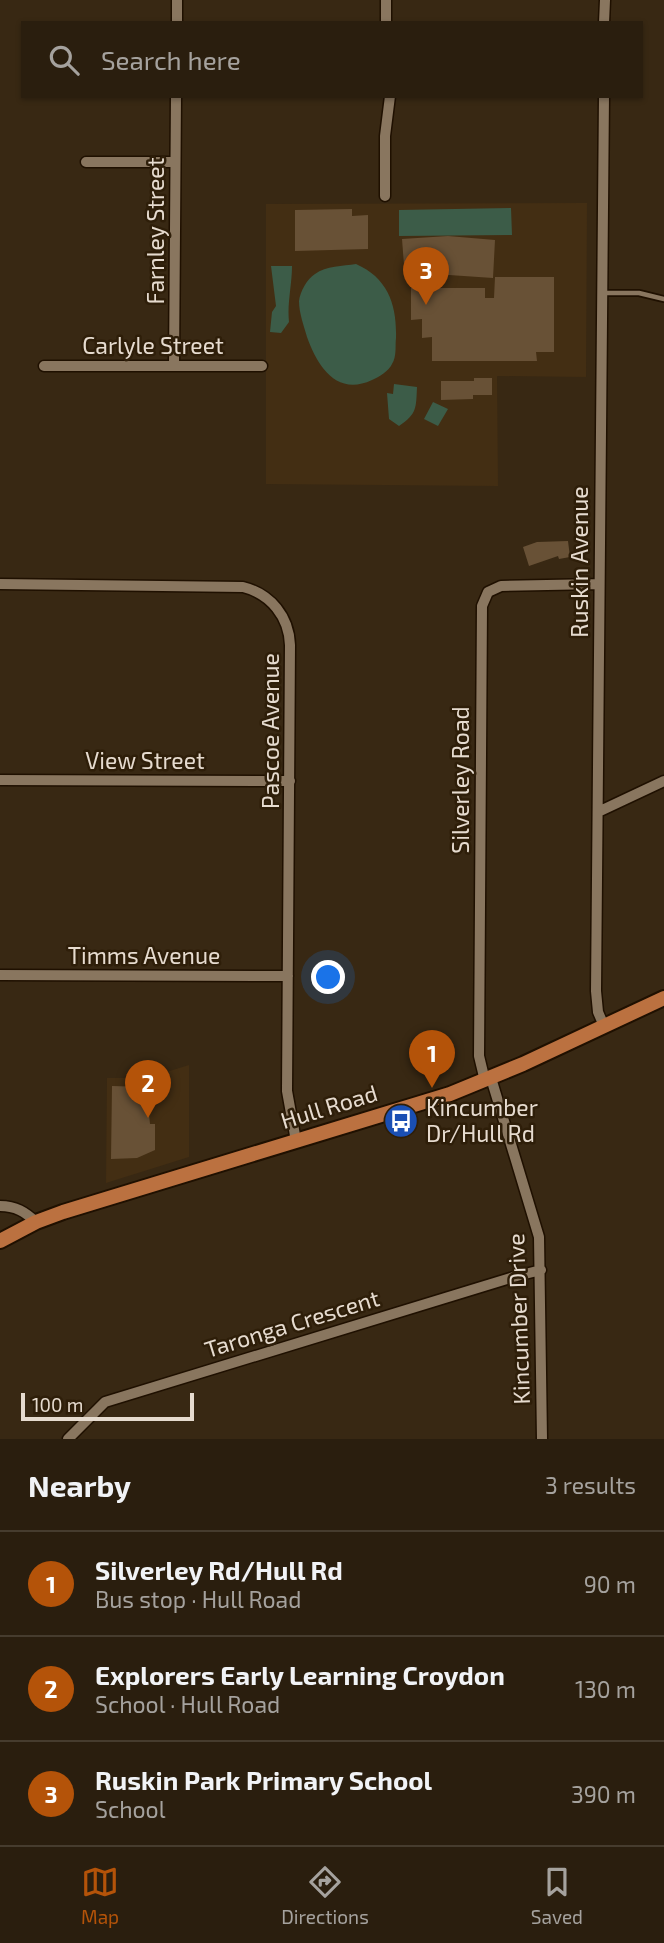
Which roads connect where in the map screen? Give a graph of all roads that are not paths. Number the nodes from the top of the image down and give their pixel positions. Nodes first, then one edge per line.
1 (177, 0) edge
2 (386, 0) edge
3 (604, 0) edge
4 (177, 21) edge
5 (386, 21) edge
6 (604, 21) edge
7 (176, 98) edge
8 (390, 98) edge
9 (604, 98) edge
10 (86, 162) dead end
11 (176, 162) junction
12 (385, 196) dead end
13 (602, 293) junction
14 (664, 299) edge
15 (174, 365) junction
16 (44, 366) dead end
17 (262, 366) dead end
18 (0, 584) edge
19 (599, 584) junction
20 (0, 780) edge
21 (664, 781) edge
22 (290, 782) junction
23 (598, 812) junction
24 (0, 975) edge
25 (288, 976) junction
26 (664, 998) edge
27 (604, 1026) junction
28 (488, 1079) junction
29 (296, 1141) junction
30 (0, 1206) edge
31 (36, 1222) junction
32 (0, 1241) edge
33 (541, 1270) junction
34 (68, 1439) edge
35 (542, 1439) edge

1 - 4 street
2 - 5 street
3 - 6 street
7 - 11 street, Farnley Street
8 - 12 street
9 - 13 street, Ruskin Avenue
10 - 11 street
11 - 15 street, Farnley Street
13 - 14 lane
13 - 19 street, Ruskin Avenue
15 - 16 street, Carlyle Street
15 - 17 street, Carlyle Street
18 - 22 street, Pascoe Avenue
19 - 23 street, Ruskin Avenue
19 - 28 street, Silverley Road
20 - 22 street, View Street
21 - 23 street
22 - 25 street, Pascoe Avenue
23 - 27 street, Ruskin Avenue
24 - 25 street, Timms Avenue
25 - 29 street, Pascoe Avenue
26 - 27 main road, Hull Road
27 - 28 main road, Hull Road
28 - 29 main road, Hull Road
28 - 33 street, Kincumber Drive
29 - 31 main road, Hull Road
30 - 31 street
31 - 32 main road, Hull Road
33 - 34 street, Taronga Crescent
33 - 35 street, Kincumber Drive

